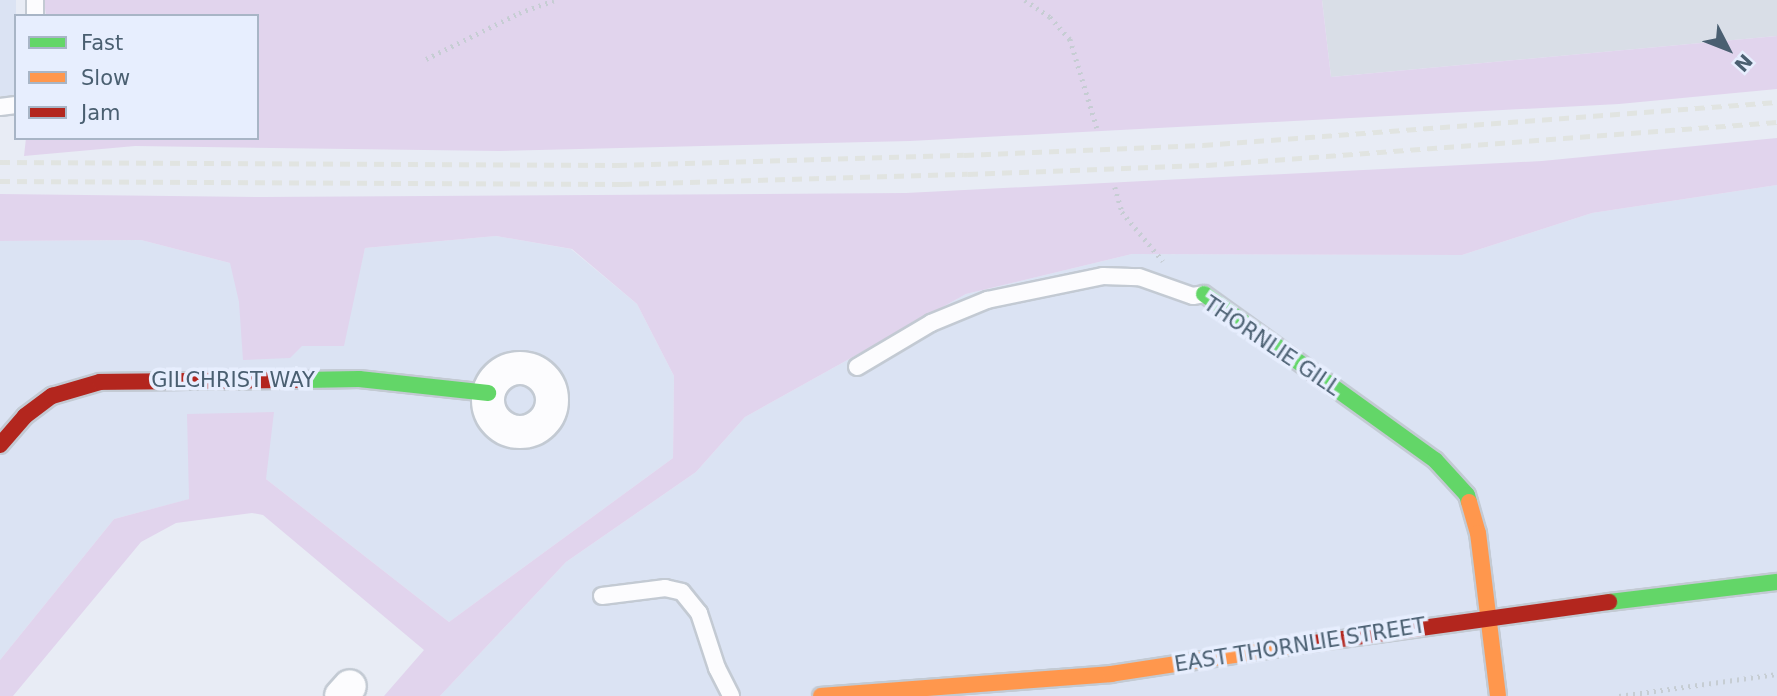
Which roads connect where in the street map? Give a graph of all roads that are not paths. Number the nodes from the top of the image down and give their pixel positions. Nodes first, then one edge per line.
1 (1204, 294) joint
2 (857, 367) dead end
3 (488, 393) dead end
4 (0, 445) edge
5 (1777, 582) edge
6 (602, 596) dead end
7 (1490, 616) junction
8 (731, 696) edge
9 (821, 696) edge
10 (1498, 696) edge

1 - 2 lane, THORNLIE GILL
1 - 7 street, THORNLIE GILL
3 - 4 street, GILCHRIST WAY
5 - 7 street, EAST THORNLIE STREET
6 - 8 lane
7 - 9 street, EAST THORNLIE STREET
7 - 10 street, THORNLIE GILL

